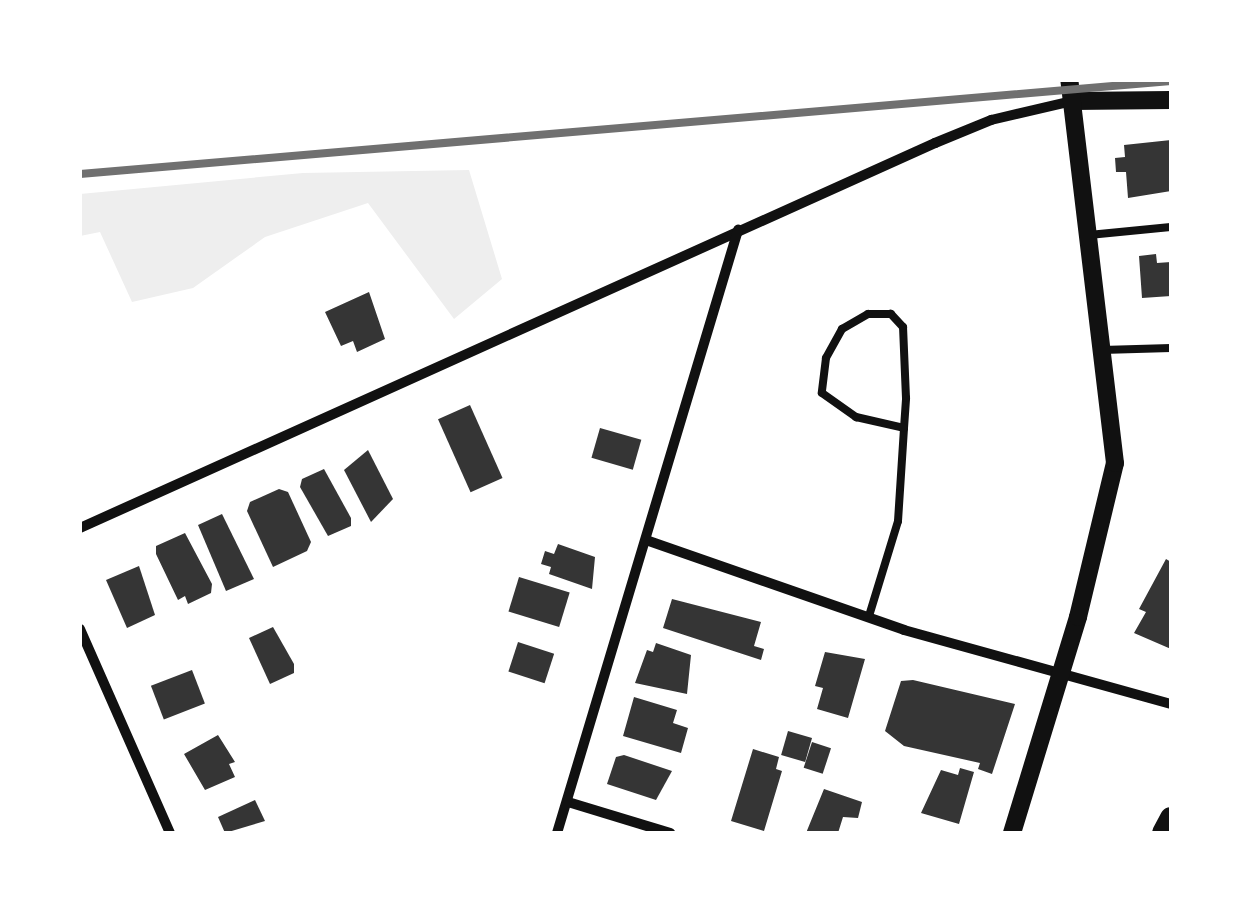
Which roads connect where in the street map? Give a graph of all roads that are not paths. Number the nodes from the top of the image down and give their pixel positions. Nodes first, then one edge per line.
1 (1069, 80) edge
2 (1171, 100) edge
3 (1072, 101) junction
4 (1171, 227) edge
5 (738, 230) junction
6 (1089, 235) junction
7 (1171, 348) edge
8 (1102, 350) junction
9 (904, 428) junction
10 (80, 528) edge
11 (646, 540) junction
12 (869, 616) junction
13 (80, 630) edge
14 (1060, 672) junction
15 (1171, 704) edge
16 (568, 802) junction
17 (1171, 818) edge
18 (170, 833) edge
19 (557, 833) edge
20 (670, 833) edge
21 (1012, 833) edge
22 (1163, 833) edge

1 - 3 street
2 - 3 street
3 - 5 street
3 - 6 street
4 - 6 lane
5 - 10 street
5 - 11 street
6 - 8 street
7 - 8 lane
8 - 14 street
9 - 9 lane
9 - 12 lane
11 - 12 street
11 - 16 street
12 - 14 street
13 - 18 street
14 - 15 street
14 - 21 street
16 - 19 street
16 - 20 street
17 - 22 highway

